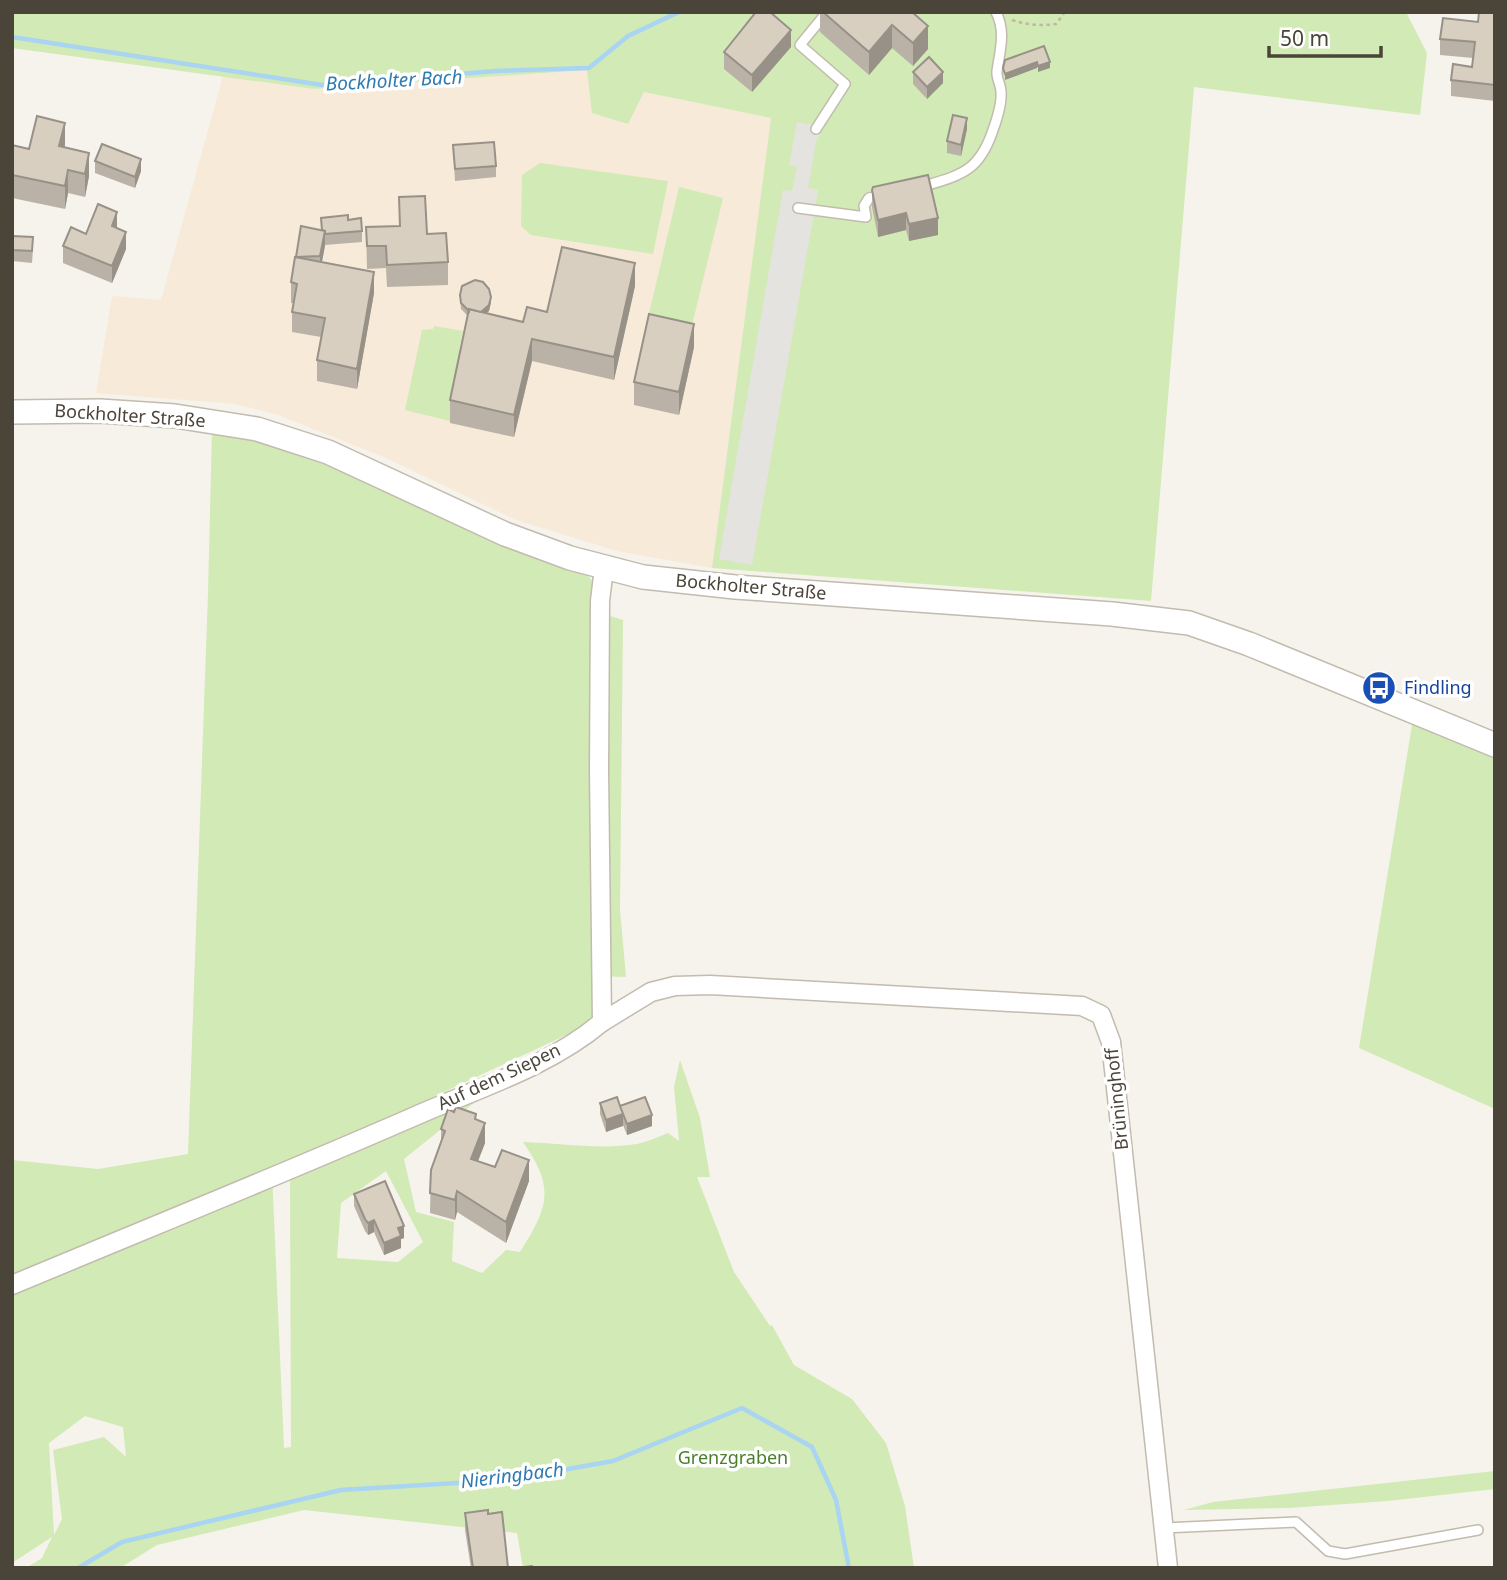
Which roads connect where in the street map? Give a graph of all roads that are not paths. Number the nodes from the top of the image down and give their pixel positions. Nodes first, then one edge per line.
1 (827, 12) edge
2 (997, 14) edge
3 (816, 129) dead end
4 (908, 190) edge
5 (895, 193) edge
6 (798, 208) dead end
7 (12, 412) edge
8 (604, 568) junction
9 (1495, 745) edge
10 (602, 1022) junction
11 (12, 1285) edge
12 (1164, 1528) junction
13 (1478, 1530) dead end
14 (1168, 1568) edge

1 - 3 lane
2 - 4 lane
5 - 6 lane
7 - 8 street, Bockholter Straße
8 - 9 street, Bockholter Straße
8 - 10 street
10 - 11 street, Auf dem Siepen
10 - 12 street, Brüninghoff
12 - 13 lane
12 - 14 street, Brüninghoff

